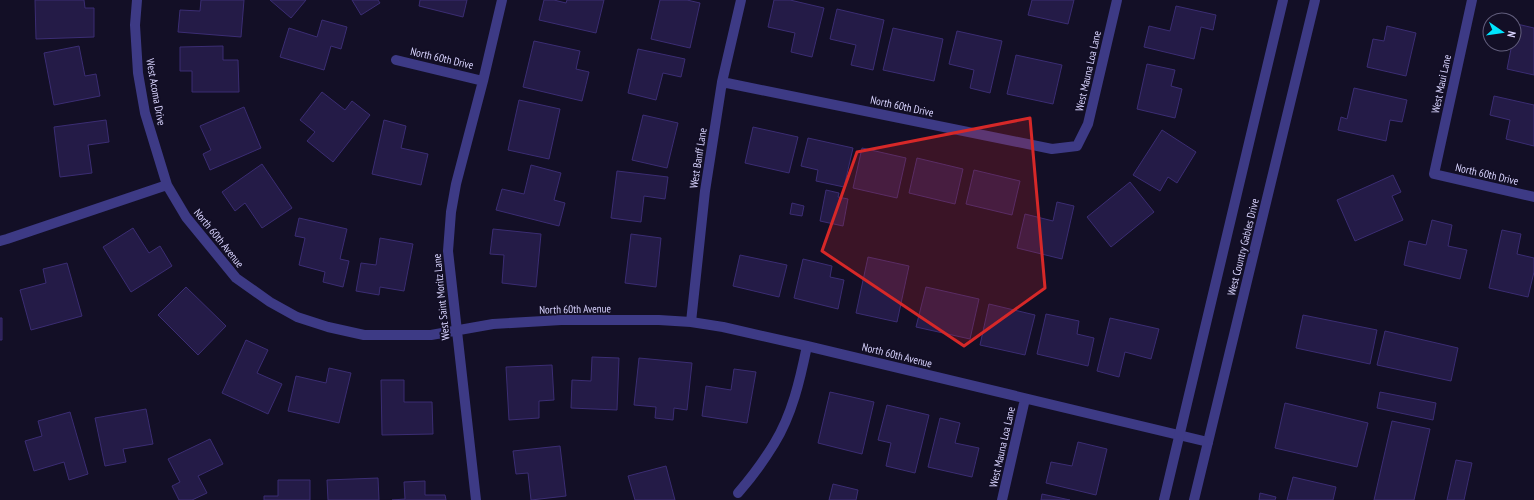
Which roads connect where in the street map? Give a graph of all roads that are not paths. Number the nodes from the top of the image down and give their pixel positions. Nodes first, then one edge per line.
1 (137, 0) edge
2 (502, 0) edge
3 (741, 0) edge
4 (1117, 0) edge
5 (1283, 0) edge
6 (1315, 0) edge
7 (1472, 0) edge
8 (396, 60) dead end
9 (483, 81) junction
10 (722, 82) junction
11 (1077, 146) joint
12 (1434, 174) joint
13 (167, 185) junction
14 (1534, 196) edge
15 (0, 241) edge
16 (691, 322) junction
17 (457, 330) junction
18 (807, 346) junction
19 (1025, 399) junction
20 (1180, 435) junction
21 (1208, 442) junction
22 (738, 493) dead end
23 (476, 500) edge
24 (1002, 500) edge
25 (1164, 500) edge
26 (1194, 500) edge

1 - 13 street, West Acoma Drive
2 - 9 street, West Saint Moritz Lane
3 - 10 street, West Banff Lane
4 - 11 street, West Mauna Loa Lane
5 - 20 street, West Country Gables Drive
6 - 21 street, West Country Gables Drive
7 - 12 street, West Maui Lane
8 - 9 street, North 60th Drive
9 - 17 street, West Saint Moritz Lane
10 - 11 street, North 60th Drive
10 - 16 street, West Banff Lane
12 - 14 street, North 60th Drive
13 - 15 street
13 - 17 street, North 60th Avenue
16 - 17 street, North 60th Avenue
16 - 18 street, North 60th Avenue
17 - 23 street, West Saint Moritz Lane
18 - 19 street, North 60th Avenue
18 - 22 street
19 - 20 street, North 60th Avenue
19 - 24 street, West Mauna Loa Lane
20 - 21 street, North 60th Avenue
20 - 25 street, West Country Gables Drive
21 - 26 street, West Country Gables Drive

